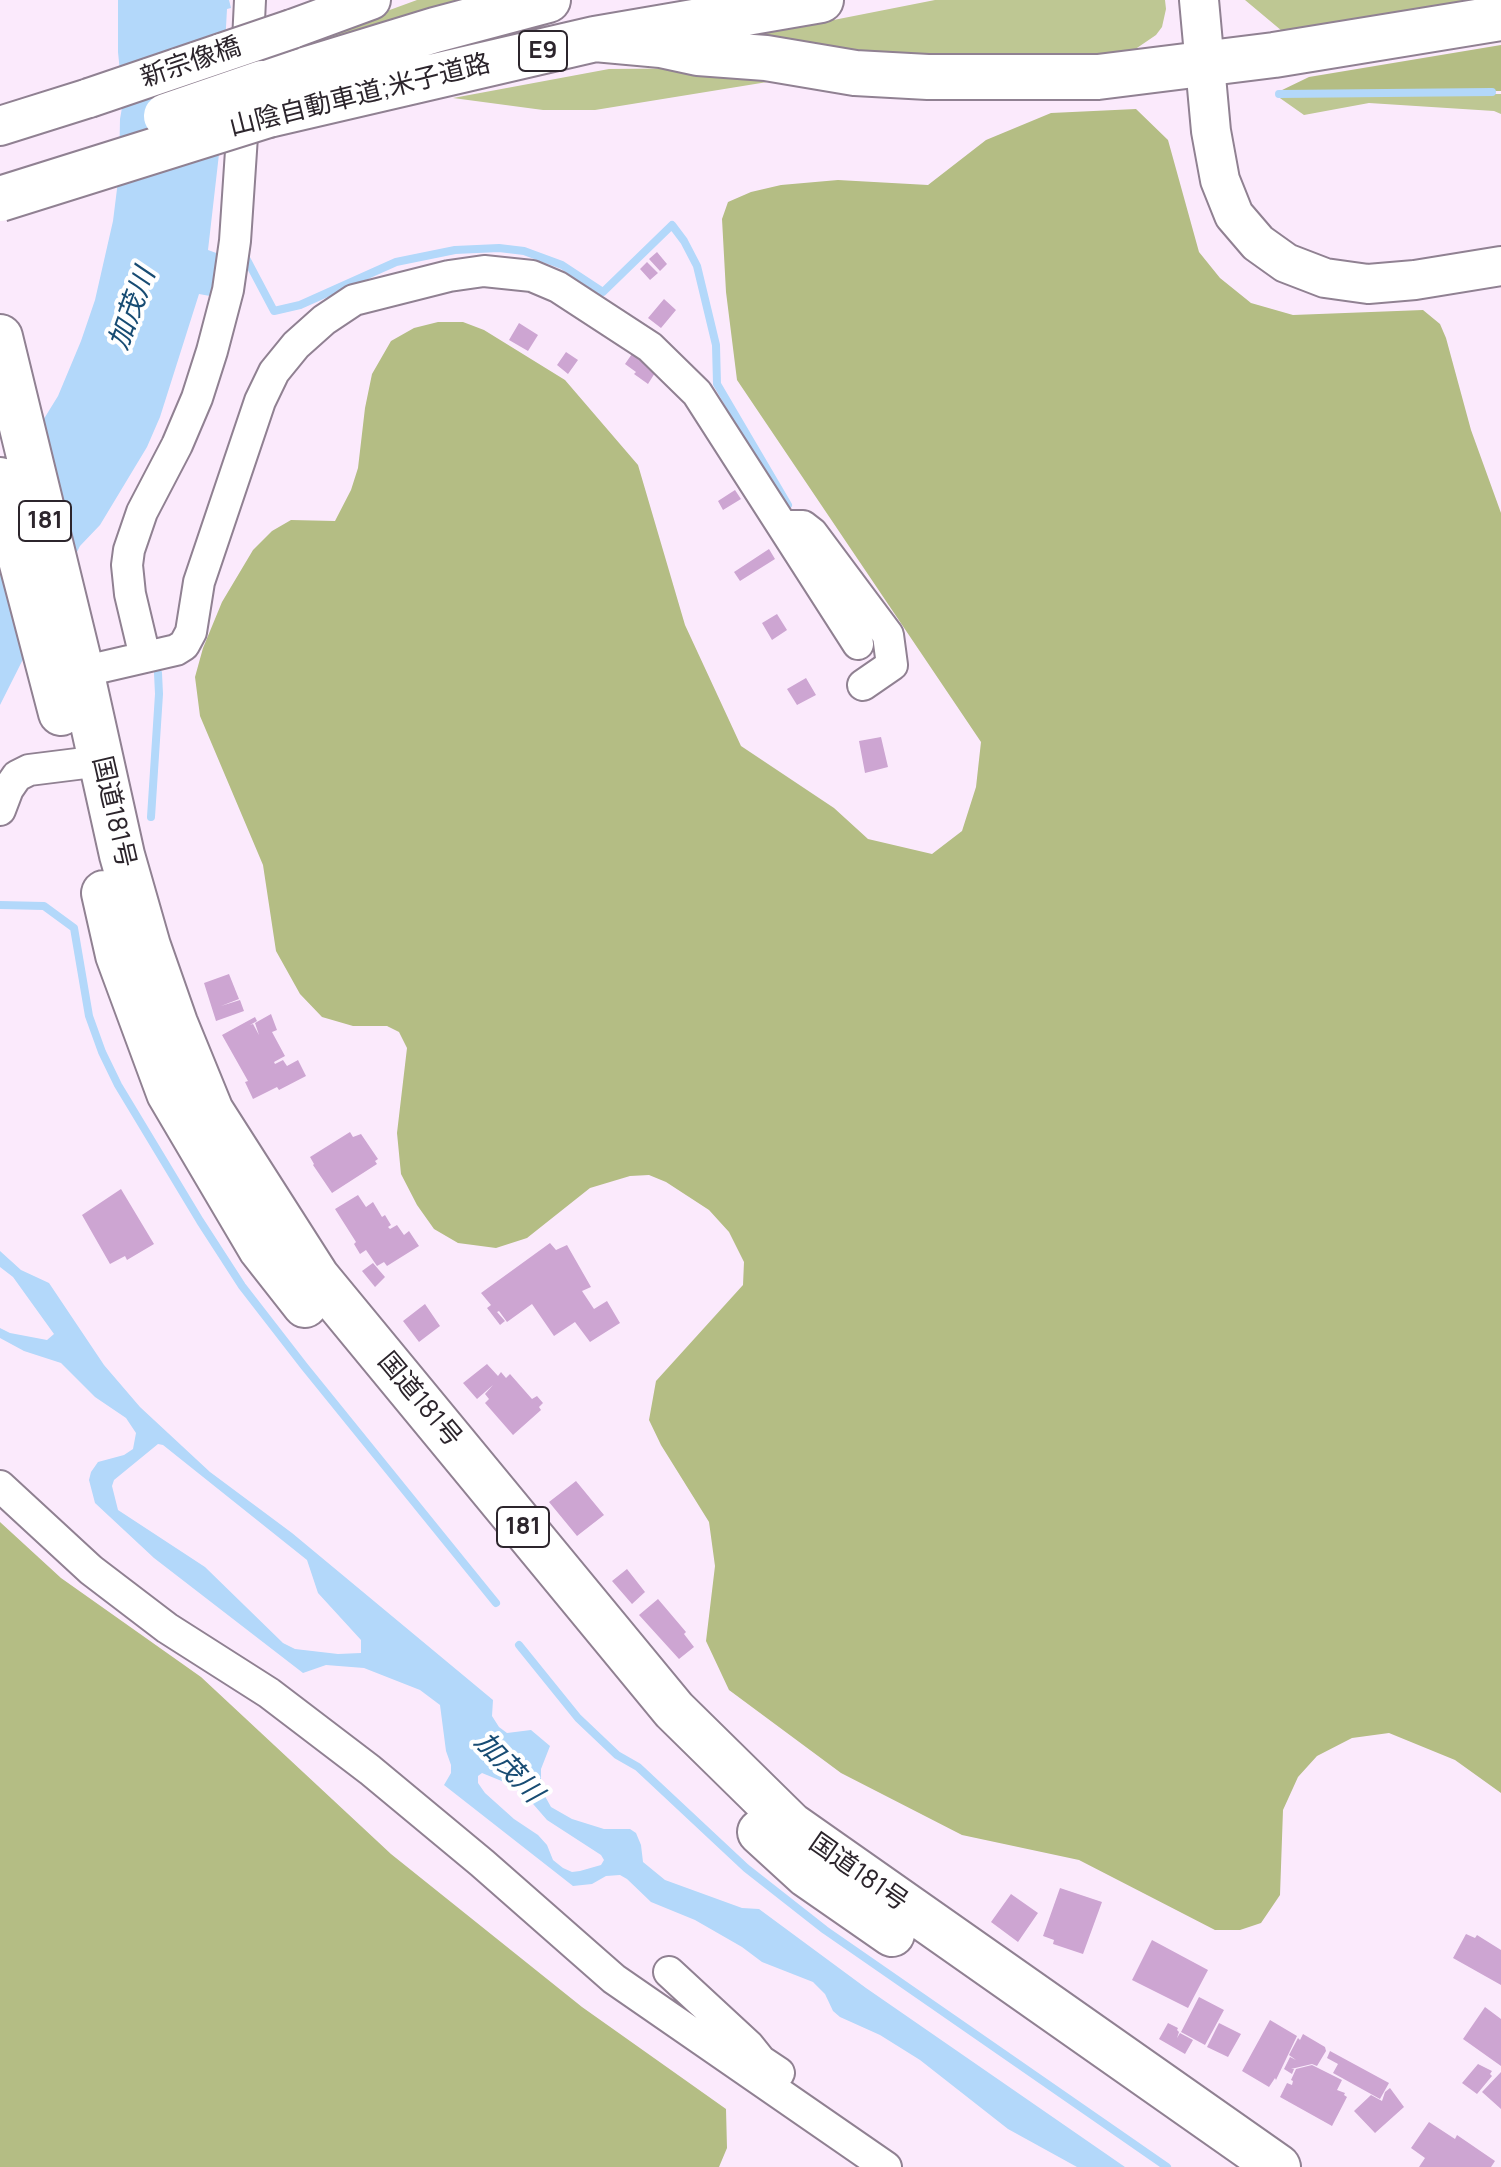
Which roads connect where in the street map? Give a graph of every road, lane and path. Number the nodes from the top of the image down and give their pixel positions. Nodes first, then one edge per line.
1 (250, 0) edge
2 (371, 0) edge
3 (548, 0) edge
4 (730, 0) edge
5 (821, 0) edge
6 (1199, 0) edge
7 (1501, 18) edge
8 (595, 39) junction
9 (1207, 62) junction
10 (265, 100) junction
11 (0, 126) edge
12 (0, 173) edge
13 (0, 199) edge
14 (1501, 266) edge
15 (0, 337) edge
16 (0, 480) edge
17 (783, 526) junction
18 (858, 644) dead end
19 (145, 657) junction
20 (70, 668) junction
21 (863, 685) dead end
22 (88, 763) junction
23 (0, 810) edge
24 (0, 1486) edge
25 (669, 1972) dead end
26 (848, 2141) junction
27 (886, 2167) edge
28 (1229, 2167) edge
29 (1278, 2167) edge

1 - 19 street
2 - 11 street, 新宗像橋, bridge
3 - 10 highway
4 - 10 highway, 山陰自動車道;米子道路 / E9
5 - 8 highway, 山陰自動車道;米子道路 / E9
6 - 9 street
7 - 9 highway
8 - 9 highway
8 - 10 highway, 山陰自動車道;米子道路 / E9
9 - 14 street
10 - 12 highway, 山陰自動車道;米子道路 / E9
10 - 13 highway, 山陰自動車道;米子道路 / E9, bridge
15 - 20 highway, 国道181号 / 181
16 - 20 highway, 国道181号 / 181
17 - 18 street
17 - 19 street
17 - 21 street
19 - 20 street
20 - 22 highway, 国道181号 / 181
22 - 23 street
22 - 28 highway, 国道181号 / 181
22 - 29 highway, 国道181号 / 181
24 - 26 street
25 - 26 street
26 - 27 street

